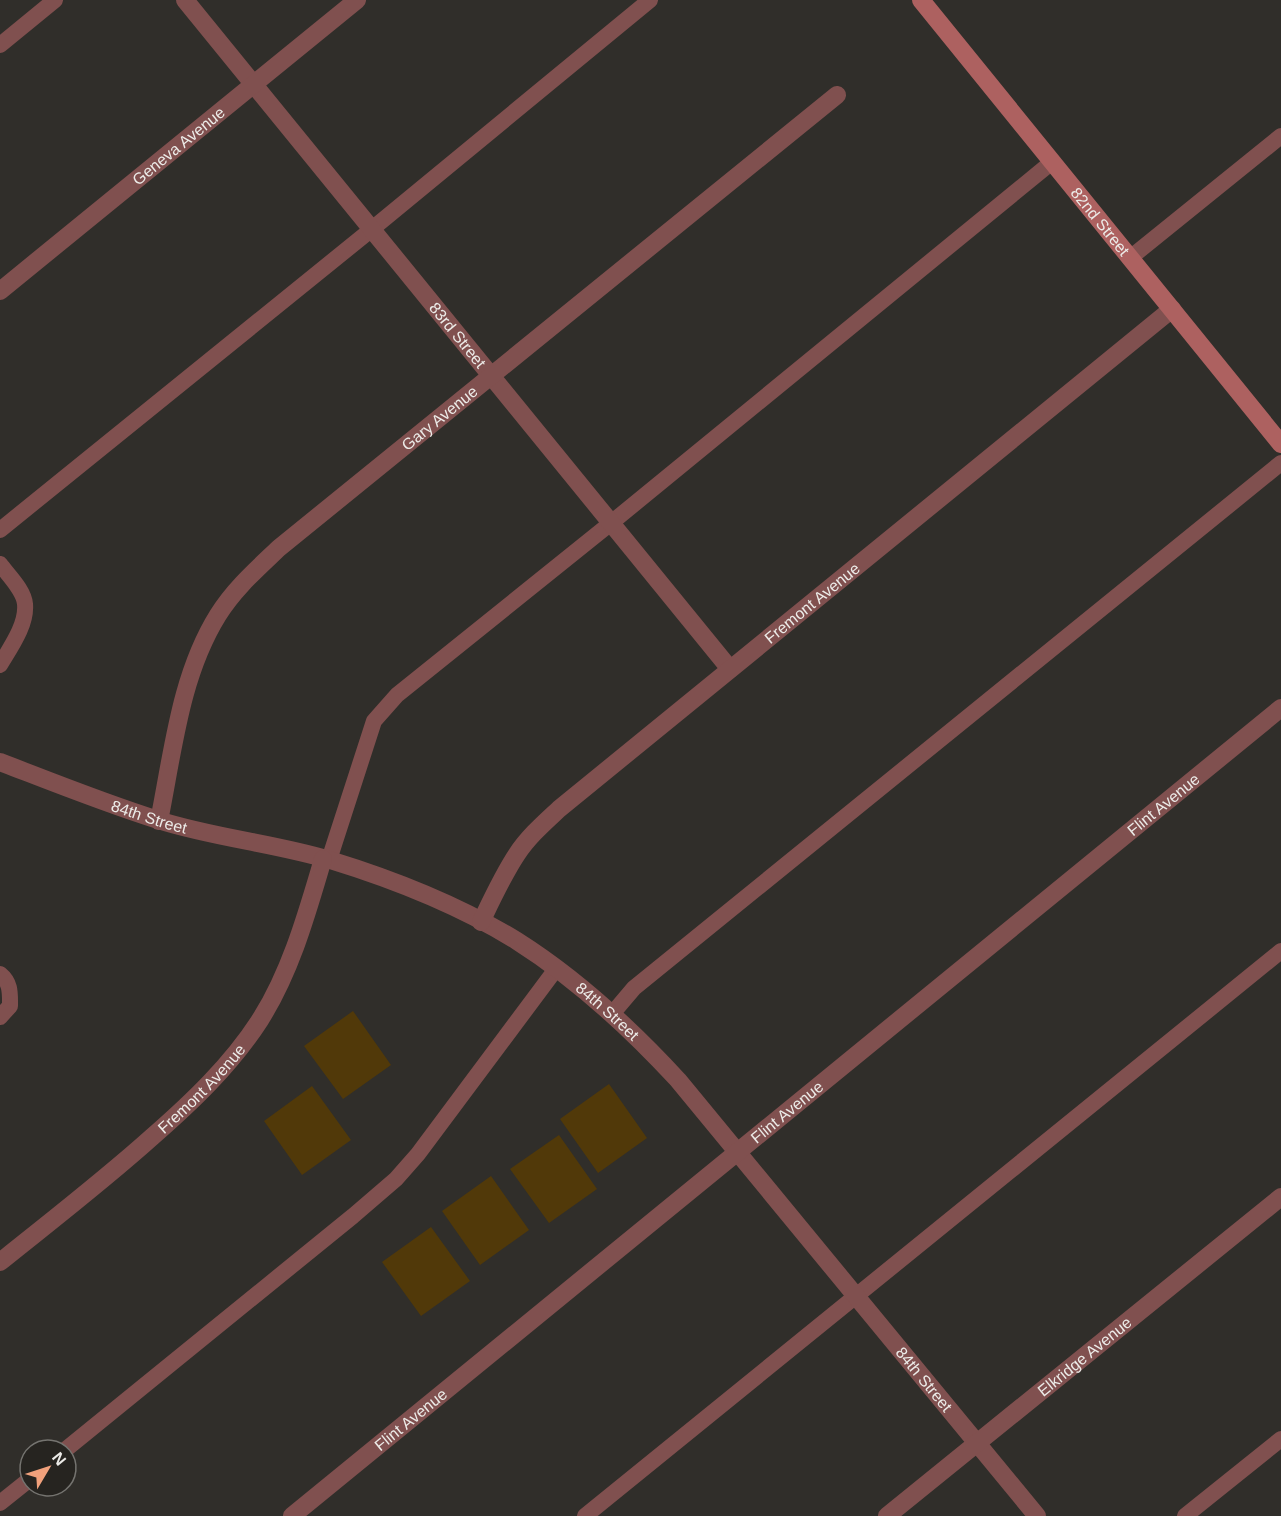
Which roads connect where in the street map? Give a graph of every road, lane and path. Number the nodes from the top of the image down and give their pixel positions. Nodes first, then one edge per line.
1 (55, 0) edge
2 (186, 0) edge
3 (357, 0) edge
4 (650, 0) edge
5 (921, 0) edge
6 (0, 45) edge
7 (254, 84) junction
8 (837, 95) dead end
9 (1281, 136) edge
10 (1052, 162) junction
11 (372, 229) junction
12 (1130, 258) junction
13 (0, 291) edge
14 (1172, 309) junction
15 (490, 375) junction
16 (1281, 444) edge
17 (1281, 463) edge
18 (611, 523) junction
19 (0, 530) edge
20 (0, 564) edge
21 (0, 665) edge
22 (730, 669) junction
23 (1281, 708) edge
24 (0, 762) edge
25 (159, 821) junction
26 (326, 859) junction
27 (481, 922) junction
28 (1281, 951) edge
29 (556, 969) junction
30 (0, 974) edge
31 (612, 1014) junction
32 (0, 1017) edge
33 (737, 1152) junction
34 (1281, 1197) edge
35 (0, 1262) edge
36 (856, 1296) junction
37 (1281, 1438) edge
38 (78, 1439) edge
39 (977, 1443) junction
40 (18, 1489) edge
41 (0, 1503) edge
42 (292, 1516) edge
43 (585, 1516) edge
44 (887, 1516) edge
45 (1036, 1516) edge
46 (1185, 1516) edge

1 - 6 lane
2 - 7 street, 83rd Street
3 - 7 street, Geneva Avenue
4 - 11 lane
5 - 10 main road, 82nd Street
7 - 11 street, 83rd Street
7 - 13 street, Geneva Avenue
8 - 15 street, Gary Avenue
9 - 12 lane
10 - 12 main road, 82nd Street
10 - 18 lane
11 - 15 street, 83rd Street
11 - 19 lane
12 - 14 main road, 82nd Street
14 - 16 main road, 82nd Street
14 - 22 street, Fremont Avenue
15 - 18 street, 83rd Street
15 - 25 street, Gary Avenue
17 - 31 lane
18 - 22 street, 83rd Street
18 - 26 lane
20 - 21 lane
22 - 27 street, Fremont Avenue
23 - 33 street, Flint Avenue
24 - 25 street, 84th Street
25 - 26 street, 84th Street
26 - 27 street, 84th Street
26 - 35 street, Fremont Avenue
27 - 29 street, 84th Street
28 - 36 lane
29 - 31 street, 84th Street
29 - 38 lane
30 - 32 lane
31 - 33 street, 84th Street
33 - 36 street, 84th Street
33 - 42 street, Flint Avenue
34 - 39 street, Elkridge Avenue
36 - 39 street, 84th Street
36 - 43 lane
37 - 46 lane
39 - 44 street, Elkridge Avenue
39 - 45 street, 84th Street
40 - 41 lane

